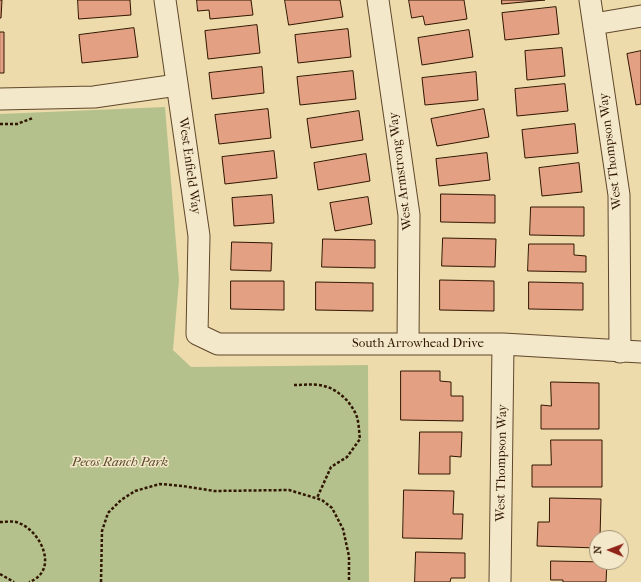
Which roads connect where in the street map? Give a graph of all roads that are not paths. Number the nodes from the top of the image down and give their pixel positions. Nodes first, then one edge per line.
1 (165, 0) edge
2 (378, 0) edge
3 (590, 0) edge
4 (641, 16) edge
5 (594, 24) junction
6 (177, 85) junction
7 (0, 99) edge
8 (197, 334) joint
9 (408, 344) junction
10 (503, 344) junction
11 (620, 352) junction
12 (641, 352) edge
13 (500, 582) edge

1 - 6 street, West Enfield Way
2 - 9 street, West Armstrong Way
3 - 5 street, West Thompson Way
4 - 5 street
5 - 11 street, West Thompson Way
6 - 7 street
6 - 8 street, West Enfield Way
8 - 9 street, South Arrowhead Drive
9 - 10 street, South Arrowhead Drive
10 - 11 street, South Arrowhead Drive
10 - 13 street, West Thompson Way
11 - 12 street, South Arrowhead Drive

